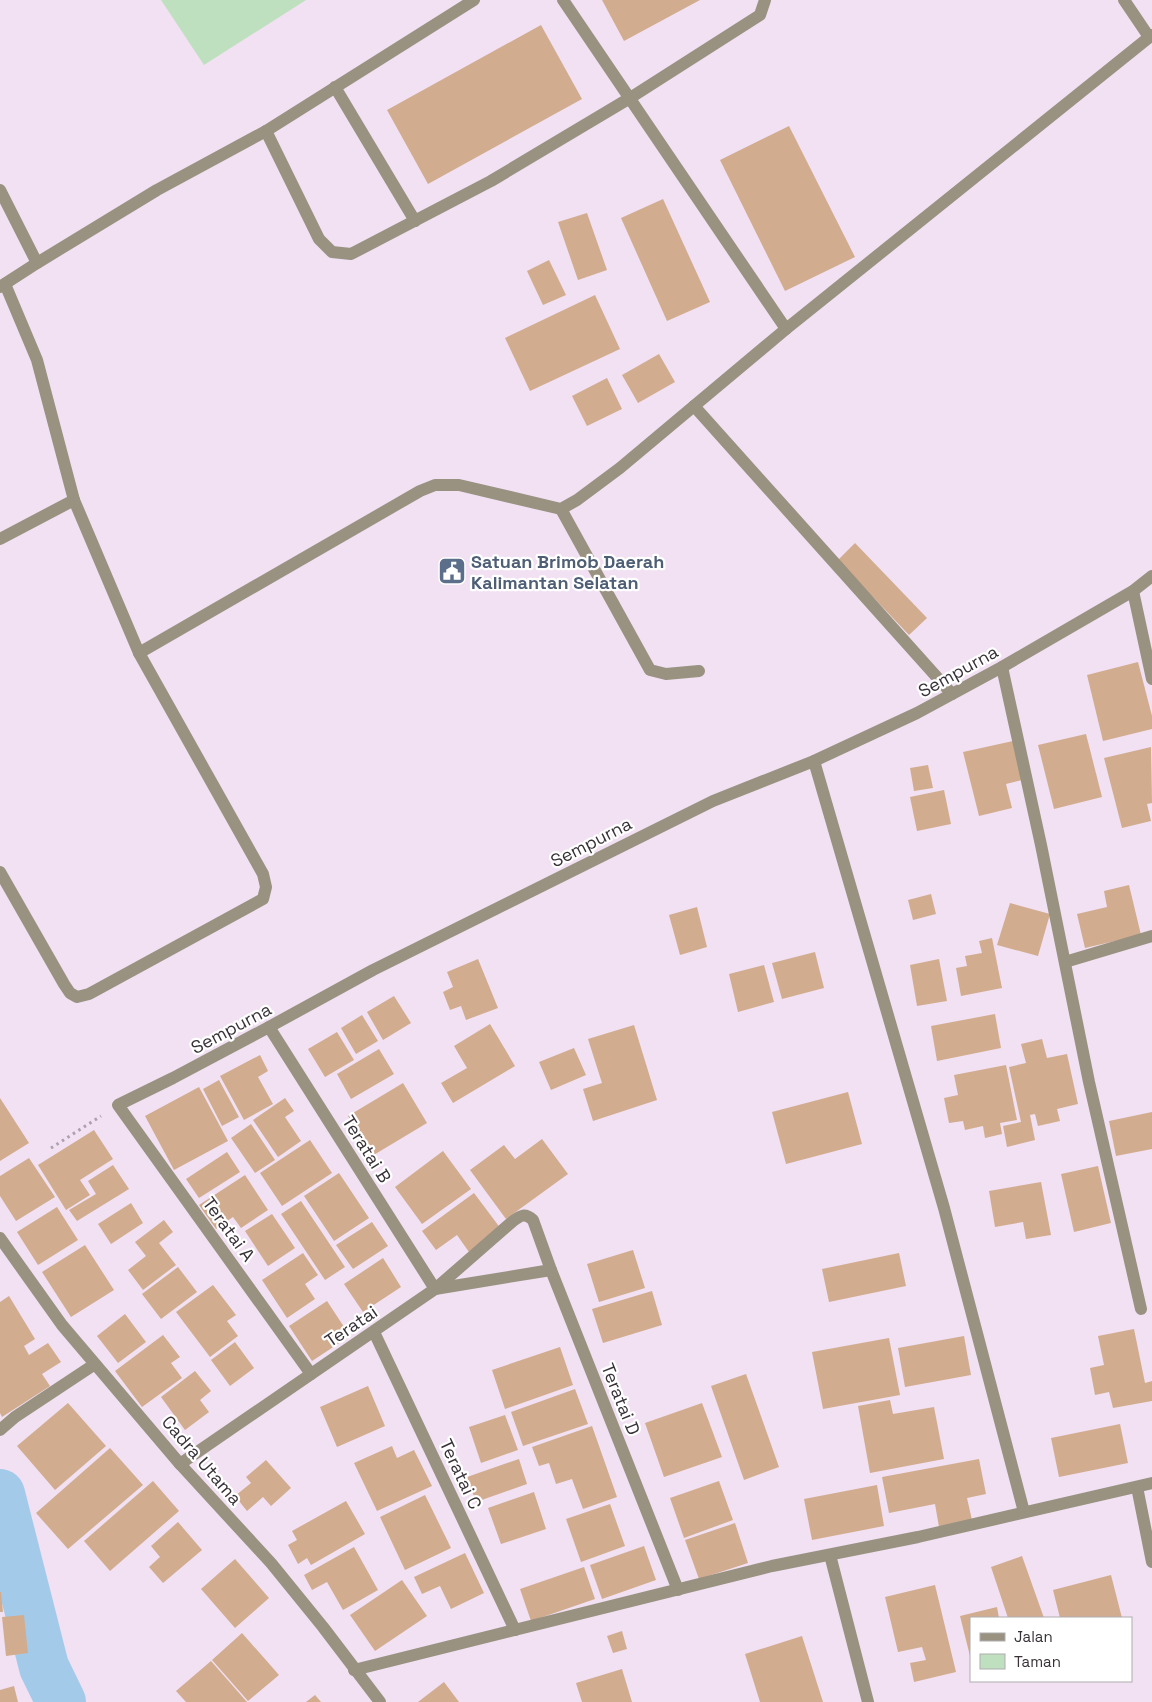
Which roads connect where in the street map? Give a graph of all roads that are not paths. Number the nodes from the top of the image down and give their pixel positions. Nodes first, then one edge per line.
1 (474, 0) edge
2 (563, 0) edge
3 (765, 0) edge
4 (1124, 0) edge
5 (1150, 36) edge
6 (335, 87) junction
7 (630, 98) junction
8 (266, 131) junction
9 (0, 190) edge
10 (415, 221) junction
11 (37, 263) junction
12 (2, 286) edge
13 (786, 329) junction
14 (694, 406) junction
15 (74, 500) junction
16 (562, 509) junction
17 (0, 539) edge
18 (1152, 576) edge
19 (1133, 591) junction
20 (139, 653) junction
21 (1002, 666) junction
22 (699, 671) dead end
23 (1152, 679) edge
24 (952, 694) junction
25 (814, 761) junction
26 (0, 872) edge
27 (1152, 936) edge
28 (1065, 962) junction
29 (269, 1027) junction
30 (118, 1105) joint
31 (533, 1220) joint
32 (0, 1238) edge
33 (551, 1270) junction
34 (435, 1289) junction
35 (1141, 1309) dead end
36 (374, 1332) junction
37 (95, 1364) junction
38 (311, 1374) junction
39 (0, 1430) edge
40 (180, 1464) junction
41 (1152, 1483) edge
42 (1137, 1486) junction
43 (1024, 1512) junction
44 (830, 1554) junction
45 (1152, 1562) edge
46 (678, 1590) junction
47 (515, 1630) junction
48 (354, 1670) junction
49 (380, 1702) edge
50 (868, 1702) edge

1 - 6 street
2 - 7 street
3 - 7 street
4 - 5 street
5 - 13 street
6 - 8 street
6 - 10 street
7 - 10 street
7 - 13 street
8 - 10 street
8 - 11 street
9 - 11 street
11 - 12 street
12 - 15 street
13 - 14 street
14 - 16 street
14 - 24 street
15 - 17 street
15 - 20 street
16 - 20 street
16 - 22 street
18 - 19 street, Sempurna
19 - 21 street, Sempurna
19 - 23 street
20 - 26 street
21 - 24 street, Sempurna
21 - 28 street
24 - 25 street, Sempurna
25 - 29 street, Sempurna
25 - 43 street
27 - 28 street
28 - 35 street
29 - 30 street, Sempurna
29 - 34 street, Teratai B
30 - 38 street, Teratai A
31 - 33 street, Teratai D
31 - 34 street, Teratai
32 - 37 street, Cadra Utama
33 - 34 street
33 - 46 street, Teratai D
34 - 36 street, Teratai
36 - 38 street, Teratai
36 - 47 street, Teratai C
37 - 39 street
37 - 40 street, Cadra Utama
38 - 40 street, Teratai
40 - 48 street, Cadra Utama
41 - 42 street
42 - 43 street
42 - 45 street
43 - 44 street
44 - 46 street
44 - 50 street
46 - 47 street
47 - 48 street
48 - 49 street, Cadra Utama

